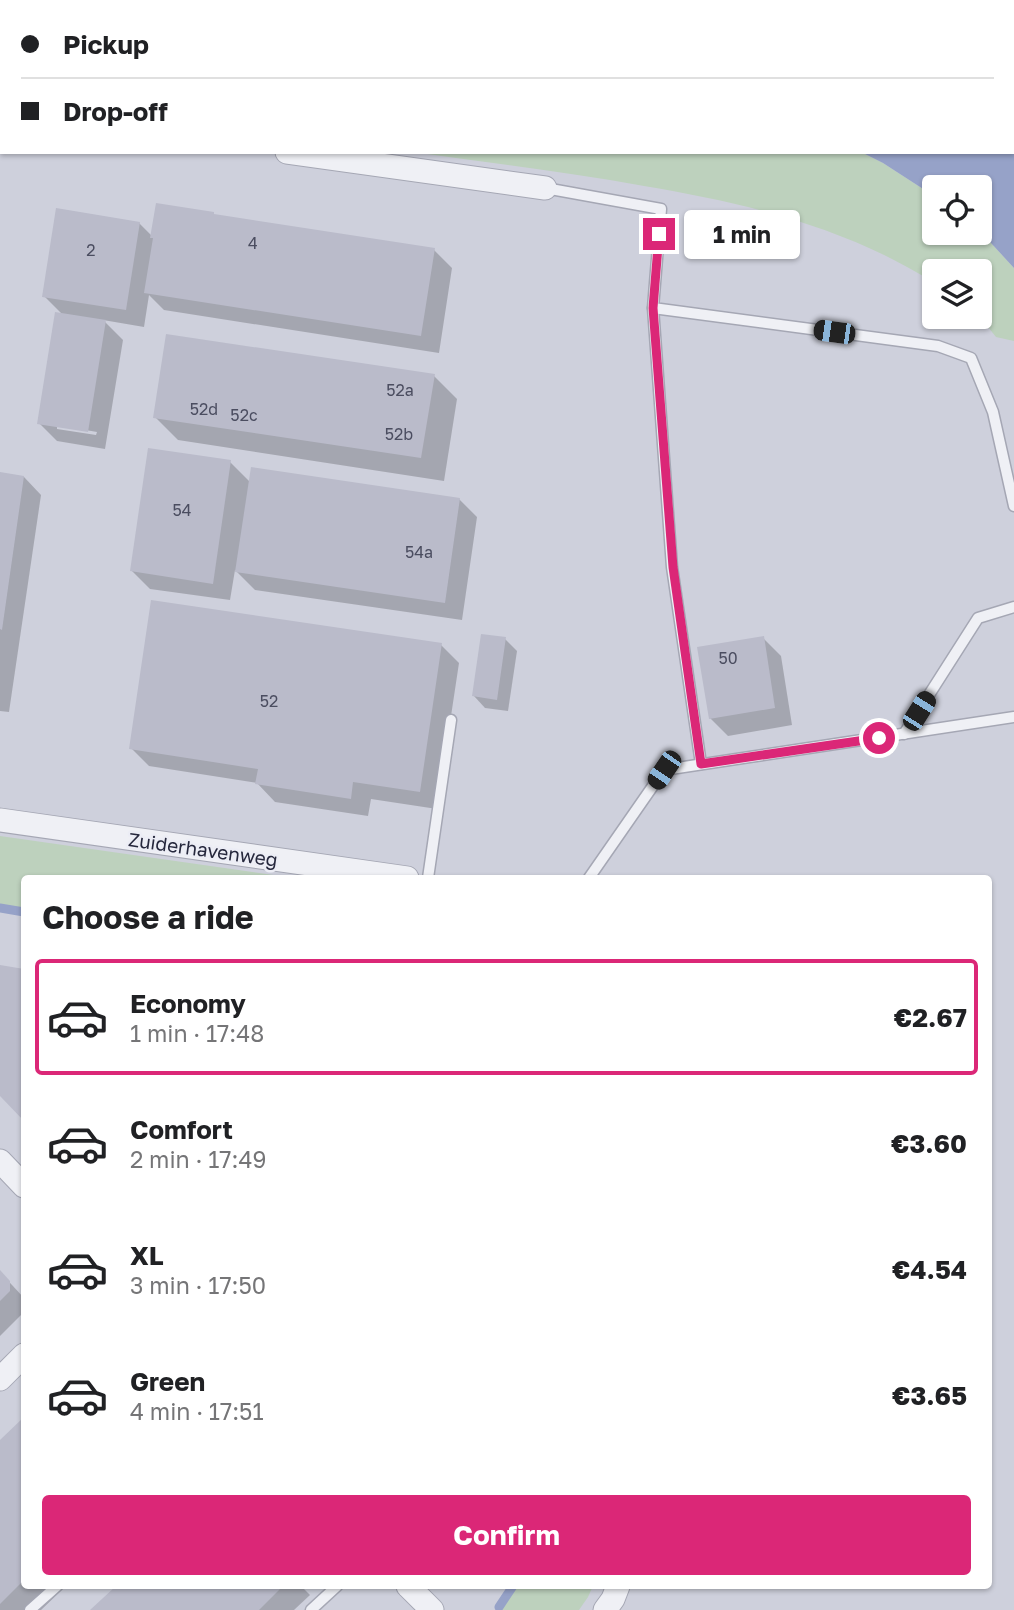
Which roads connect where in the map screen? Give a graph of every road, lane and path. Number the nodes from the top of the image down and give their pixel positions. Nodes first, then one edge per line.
1 (301, 154) edge
2 (545, 188) joint
3 (653, 308) junction
4 (1014, 506) edge
5 (1014, 607) edge
6 (1014, 717) edge
7 (452, 720) dead end
8 (904, 734) junction
9 (701, 764) junction
10 (0, 820) edge
11 (386, 875) edge
12 (428, 875) edge
13 (591, 875) edge
14 (0, 1161) edge
15 (21, 1183) edge
16 (21, 1358) edge
17 (0, 1379) edge
18 (54, 1589) edge
19 (334, 1589) edge
20 (411, 1589) edge
21 (617, 1589) edge
22 (30, 1610) edge
23 (311, 1610) edge
24 (432, 1610) edge
25 (605, 1610) edge

1 - 2 street
2 - 3 lane
3 - 4 lane
3 - 9 lane
5 - 8 lane
6 - 8 lane
7 - 12 lane
8 - 9 lane
9 - 13 lane
10 - 11 street, Zuiderhavenweg
14 - 15 street
16 - 17 street
18 - 22 lane
19 - 23 lane
20 - 24 street
21 - 25 street

